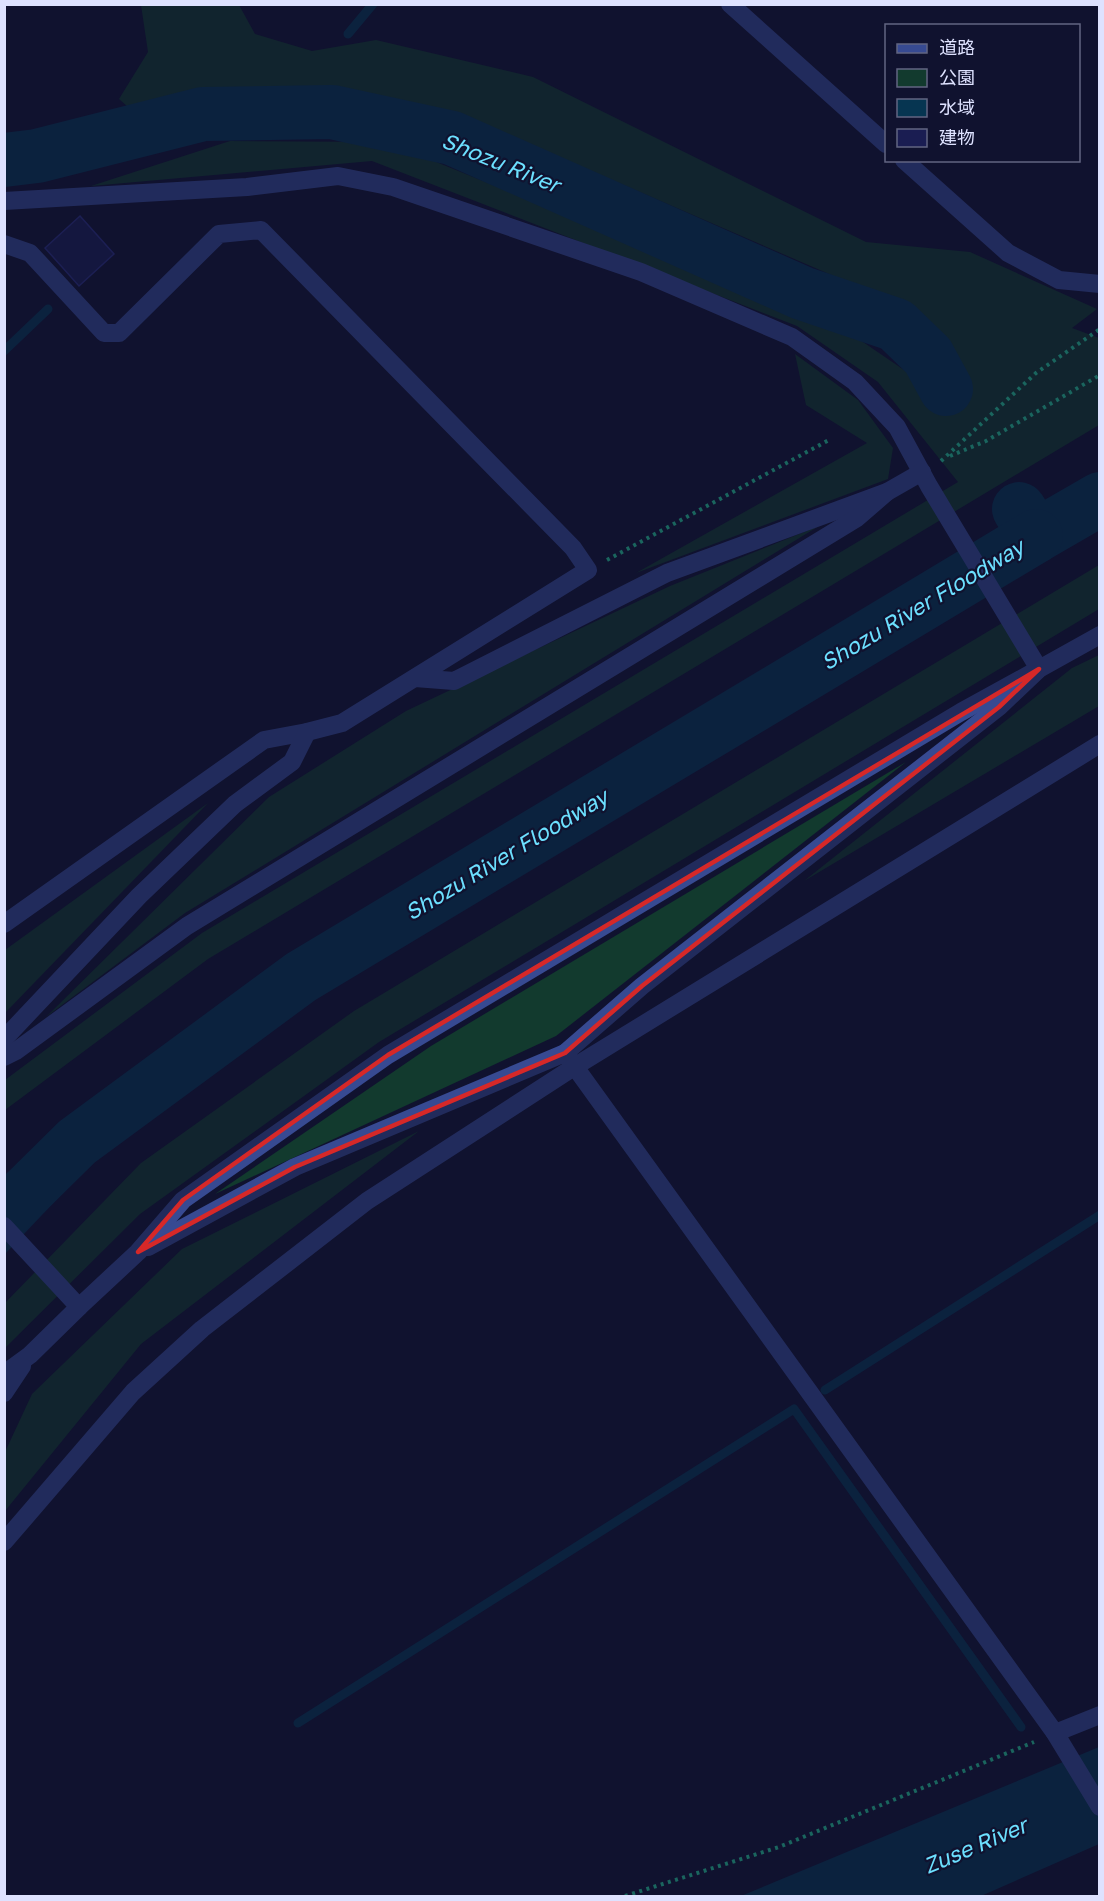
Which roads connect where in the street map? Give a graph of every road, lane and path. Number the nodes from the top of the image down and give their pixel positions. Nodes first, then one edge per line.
1 (730, 4) edge
2 (885, 143) edge
3 (906, 162) edge
4 (4, 201) edge
5 (4, 244) edge
6 (1100, 284) edge
7 (1100, 329) edge
8 (1100, 375) edge
9 (829, 440) dead end
10 (946, 457) junction
11 (926, 479) junction
12 (888, 492) junction
13 (588, 570) junction
14 (1100, 635) edge
15 (1036, 664) junction
16 (415, 678) junction
17 (307, 732) junction
18 (1100, 744) edge
19 (4, 924) edge
20 (4, 1039) edge
21 (4, 1057) edge
22 (570, 1060) junction
23 (4, 1226) edge
24 (138, 1252) junction
25 (75, 1302) junction
26 (30, 1355) junction
27 (4, 1374) edge
28 (4, 1393) edge
29 (4, 1542) edge
30 (1100, 1715) edge
31 (1058, 1737) junction
32 (1100, 1807) edge
33 (625, 1896) edge

1 - 2 street
3 - 6 street
4 - 11 street
5 - 13 street
7 - 10 path
8 - 10 path
9 - 13 path
10 - 11 path
11 - 12 street
11 - 15 street
12 - 16 street
12 - 21 street
13 - 16 street
14 - 15 street
15 - 22 street
15 - 24 street
16 - 17 street
17 - 19 street
17 - 20 street
18 - 22 street
22 - 24 street
22 - 29 street
22 - 31 street
23 - 25 street
24 - 25 street
25 - 26 street
26 - 27 street
26 - 28 street
30 - 31 street
31 - 32 street
31 - 33 path

